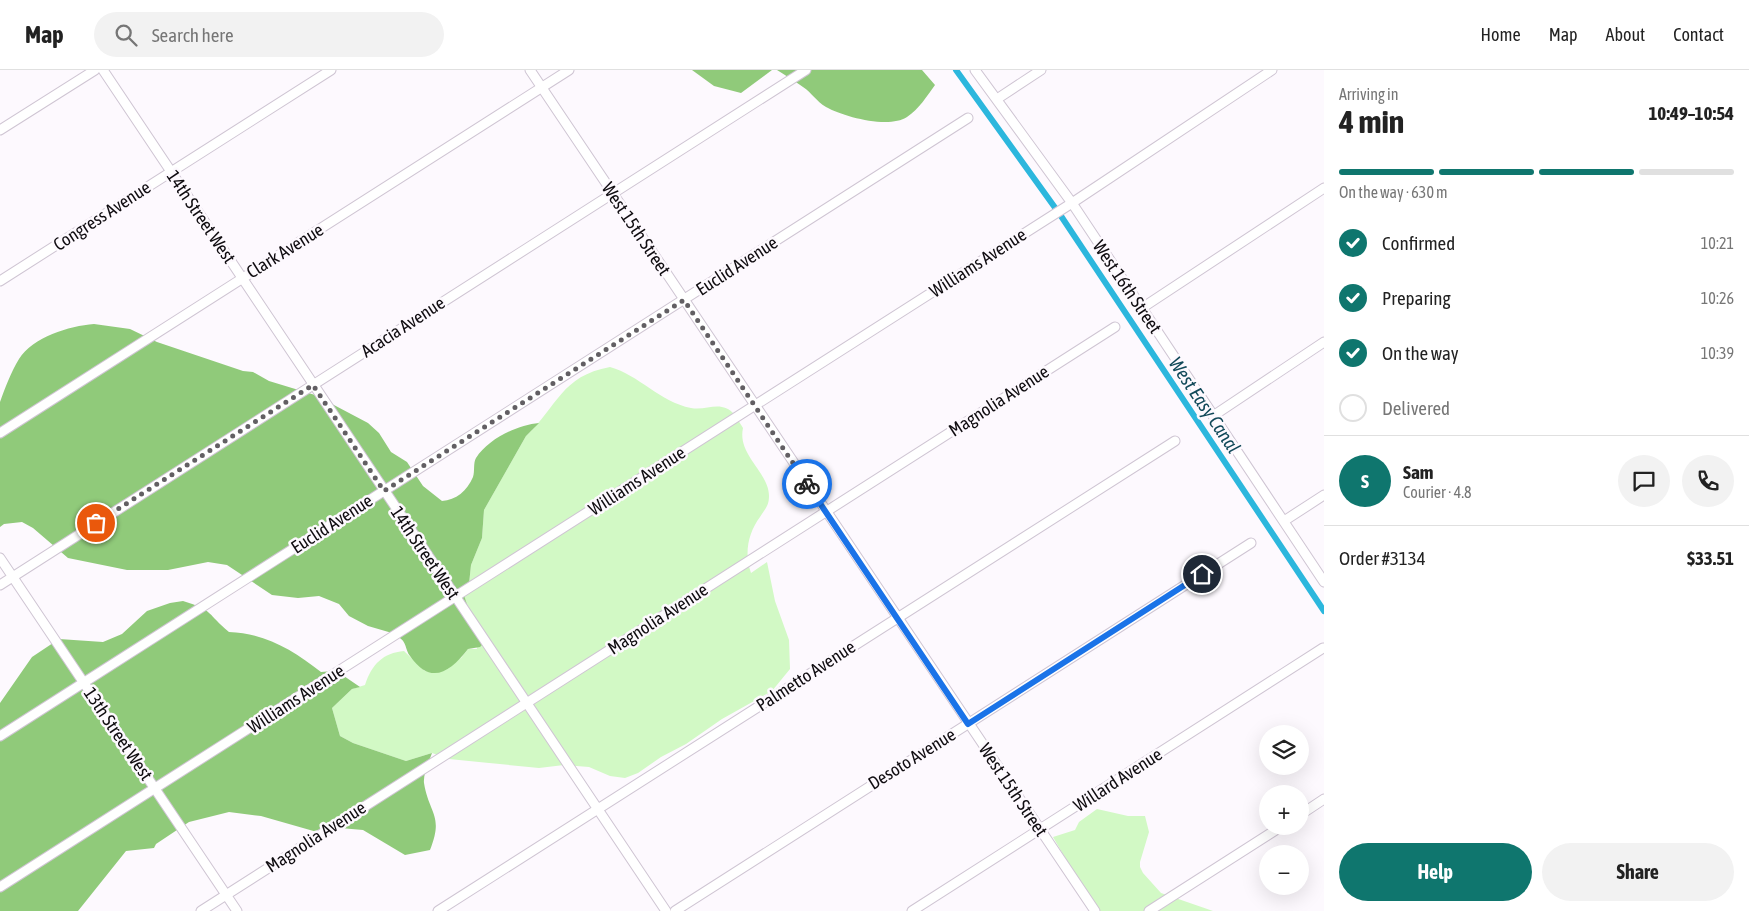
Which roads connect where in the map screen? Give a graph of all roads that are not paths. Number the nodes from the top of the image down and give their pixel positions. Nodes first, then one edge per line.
1 (95, 70) edge
2 (103, 70) edge
3 (332, 70) edge
4 (530, 70) edge
5 (569, 70) edge
6 (806, 70) edge
7 (976, 70) edge
8 (1041, 70) edge
9 (1272, 70) edge
10 (542, 88) junction
11 (997, 99) junction
12 (968, 118) dead end
13 (0, 130) edge
14 (171, 172) junction
15 (1324, 188) edge
16 (612, 194) junction
17 (1072, 203) junction
18 (242, 279) junction
19 (0, 282) edge
20 (684, 300) junction
21 (1142, 308) junction
22 (1115, 327) dead end
23 (1324, 342) edge
24 (313, 385) junction
25 (754, 406) junction
26 (1214, 416) junction
27 (0, 433) edge
28 (1175, 440) dead end
29 (384, 491) junction
30 (1324, 495) edge
31 (826, 512) junction
32 (1284, 521) junction
33 (1251, 543) dead end
34 (0, 558) edge
35 (13, 577) junction
36 (1324, 582) edge
37 (0, 585) edge
38 (455, 597) junction
39 (897, 618) junction
40 (1323, 648) edge
41 (84, 683) junction
42 (526, 703) junction
43 (968, 724) junction
44 (0, 736) edge
45 (155, 789) junction
46 (1324, 800) edge
47 (598, 809) junction
48 (1309, 809) edge
49 (1040, 830) junction
50 (1268, 835) edge
51 (0, 888) edge
52 (226, 895) junction
53 (201, 911) edge
54 (237, 911) edge
55 (438, 911) edge
56 (666, 911) edge
57 (674, 911) edge
58 (912, 911) edge
59 (1095, 911) edge
60 (1149, 911) edge

1 - 13 street
2 - 14 street, 14th Street West
3 - 14 street, Congress Avenue
4 - 10 street, West 15th Street
5 - 10 street, Clark Avenue
6 - 16 street, Acacia Avenue
7 - 11 street, West 16th Street
8 - 11 street
9 - 17 street, Williams Avenue
10 - 16 street, West 15th Street
10 - 18 street, Clark Avenue
11 - 17 street, West 16th Street
12 - 20 street, Euclid Avenue
14 - 18 street, 14th Street West
14 - 19 street, Congress Avenue
15 - 21 street
16 - 20 street, West 15th Street
16 - 24 street, Acacia Avenue
17 - 21 street, West 16th Street
17 - 25 street, Williams Avenue
18 - 24 street, 14th Street West
18 - 27 street, Clark Avenue
20 - 25 street, West 15th Street
20 - 29 street, Euclid Avenue
21 - 26 street, West 16th Street
22 - 31 street, Magnolia Avenue
23 - 26 street
24 - 29 street, 14th Street West
24 - 35 street, Acacia Avenue
25 - 31 street, West 15th Street
25 - 38 street, Williams Avenue
26 - 32 street, West 16th Street
28 - 39 street, Palmetto Avenue
29 - 38 street, 14th Street West
29 - 41 street, Euclid Avenue
30 - 32 street
31 - 39 street, West 15th Street
31 - 42 street, Magnolia Avenue
32 - 36 street, West 16th Street
33 - 43 street, Desoto Avenue
34 - 35 street, 13th Street West
35 - 37 street, Acacia Avenue
35 - 41 street, 13th Street West
38 - 42 street, 14th Street West
38 - 45 street, Williams Avenue
39 - 43 street, West 15th Street
39 - 47 street, Palmetto Avenue
40 - 49 street, Willard Avenue
41 - 44 street, Euclid Avenue
41 - 45 street, 13th Street West
42 - 47 street, 14th Street West
42 - 52 street, Magnolia Avenue
43 - 49 street, West 15th Street
43 - 57 street, Desoto Avenue
45 - 51 street, Williams Avenue
45 - 52 street, 13th Street West
46 - 48 street
47 - 55 street, Palmetto Avenue
47 - 56 street, 14th Street West
49 - 58 street, Willard Avenue
49 - 59 street, West 15th Street
50 - 60 street
52 - 53 street, Magnolia Avenue
52 - 54 street, 13th Street West

